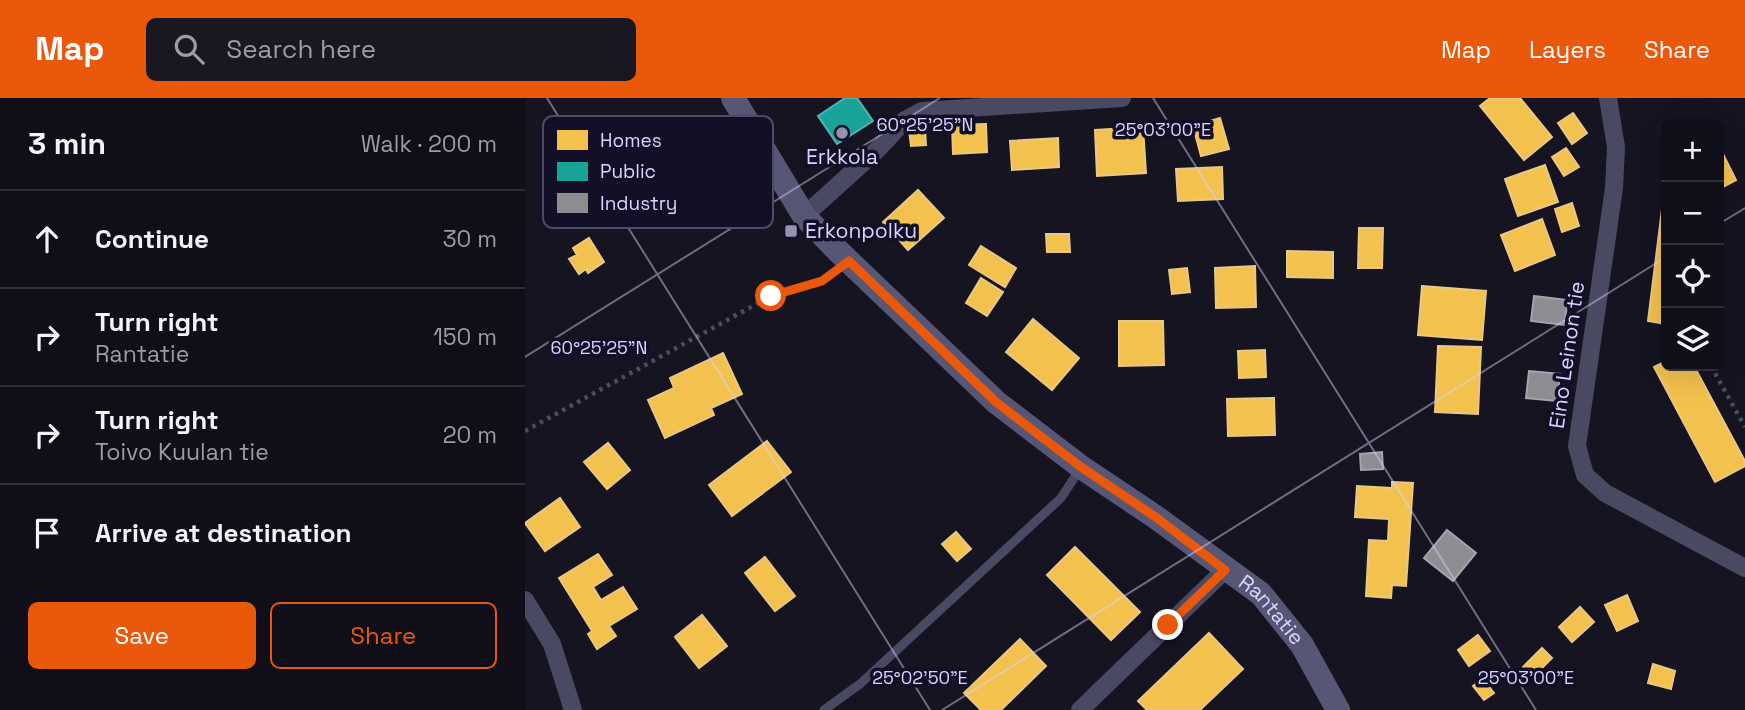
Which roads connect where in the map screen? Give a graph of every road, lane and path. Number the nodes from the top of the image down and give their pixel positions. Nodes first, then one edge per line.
1 (733, 98) edge
2 (1122, 98) edge
3 (1608, 98) edge
4 (744, 116) edge
5 (773, 164) edge
6 (804, 216) junction
7 (849, 261) junction
8 (1714, 371) edge
9 (1745, 427) edge
10 (525, 431) edge
11 (1081, 467) junction
12 (1745, 568) edge
13 (1225, 570) junction
14 (525, 600) edge
15 (573, 710) edge
16 (824, 710) edge
17 (1080, 710) edge
18 (1338, 710) edge

1 - 4 street, Rantatie
2 - 6 street
3 - 12 street, Eino Leinon tie
5 - 6 street, Rantatie
6 - 7 street, Rantatie
7 - 10 path
7 - 11 street, Rantatie
8 - 9 path
11 - 13 street, Rantatie
11 - 16 lane
13 - 17 street
13 - 18 street, Rantatie
14 - 15 street

